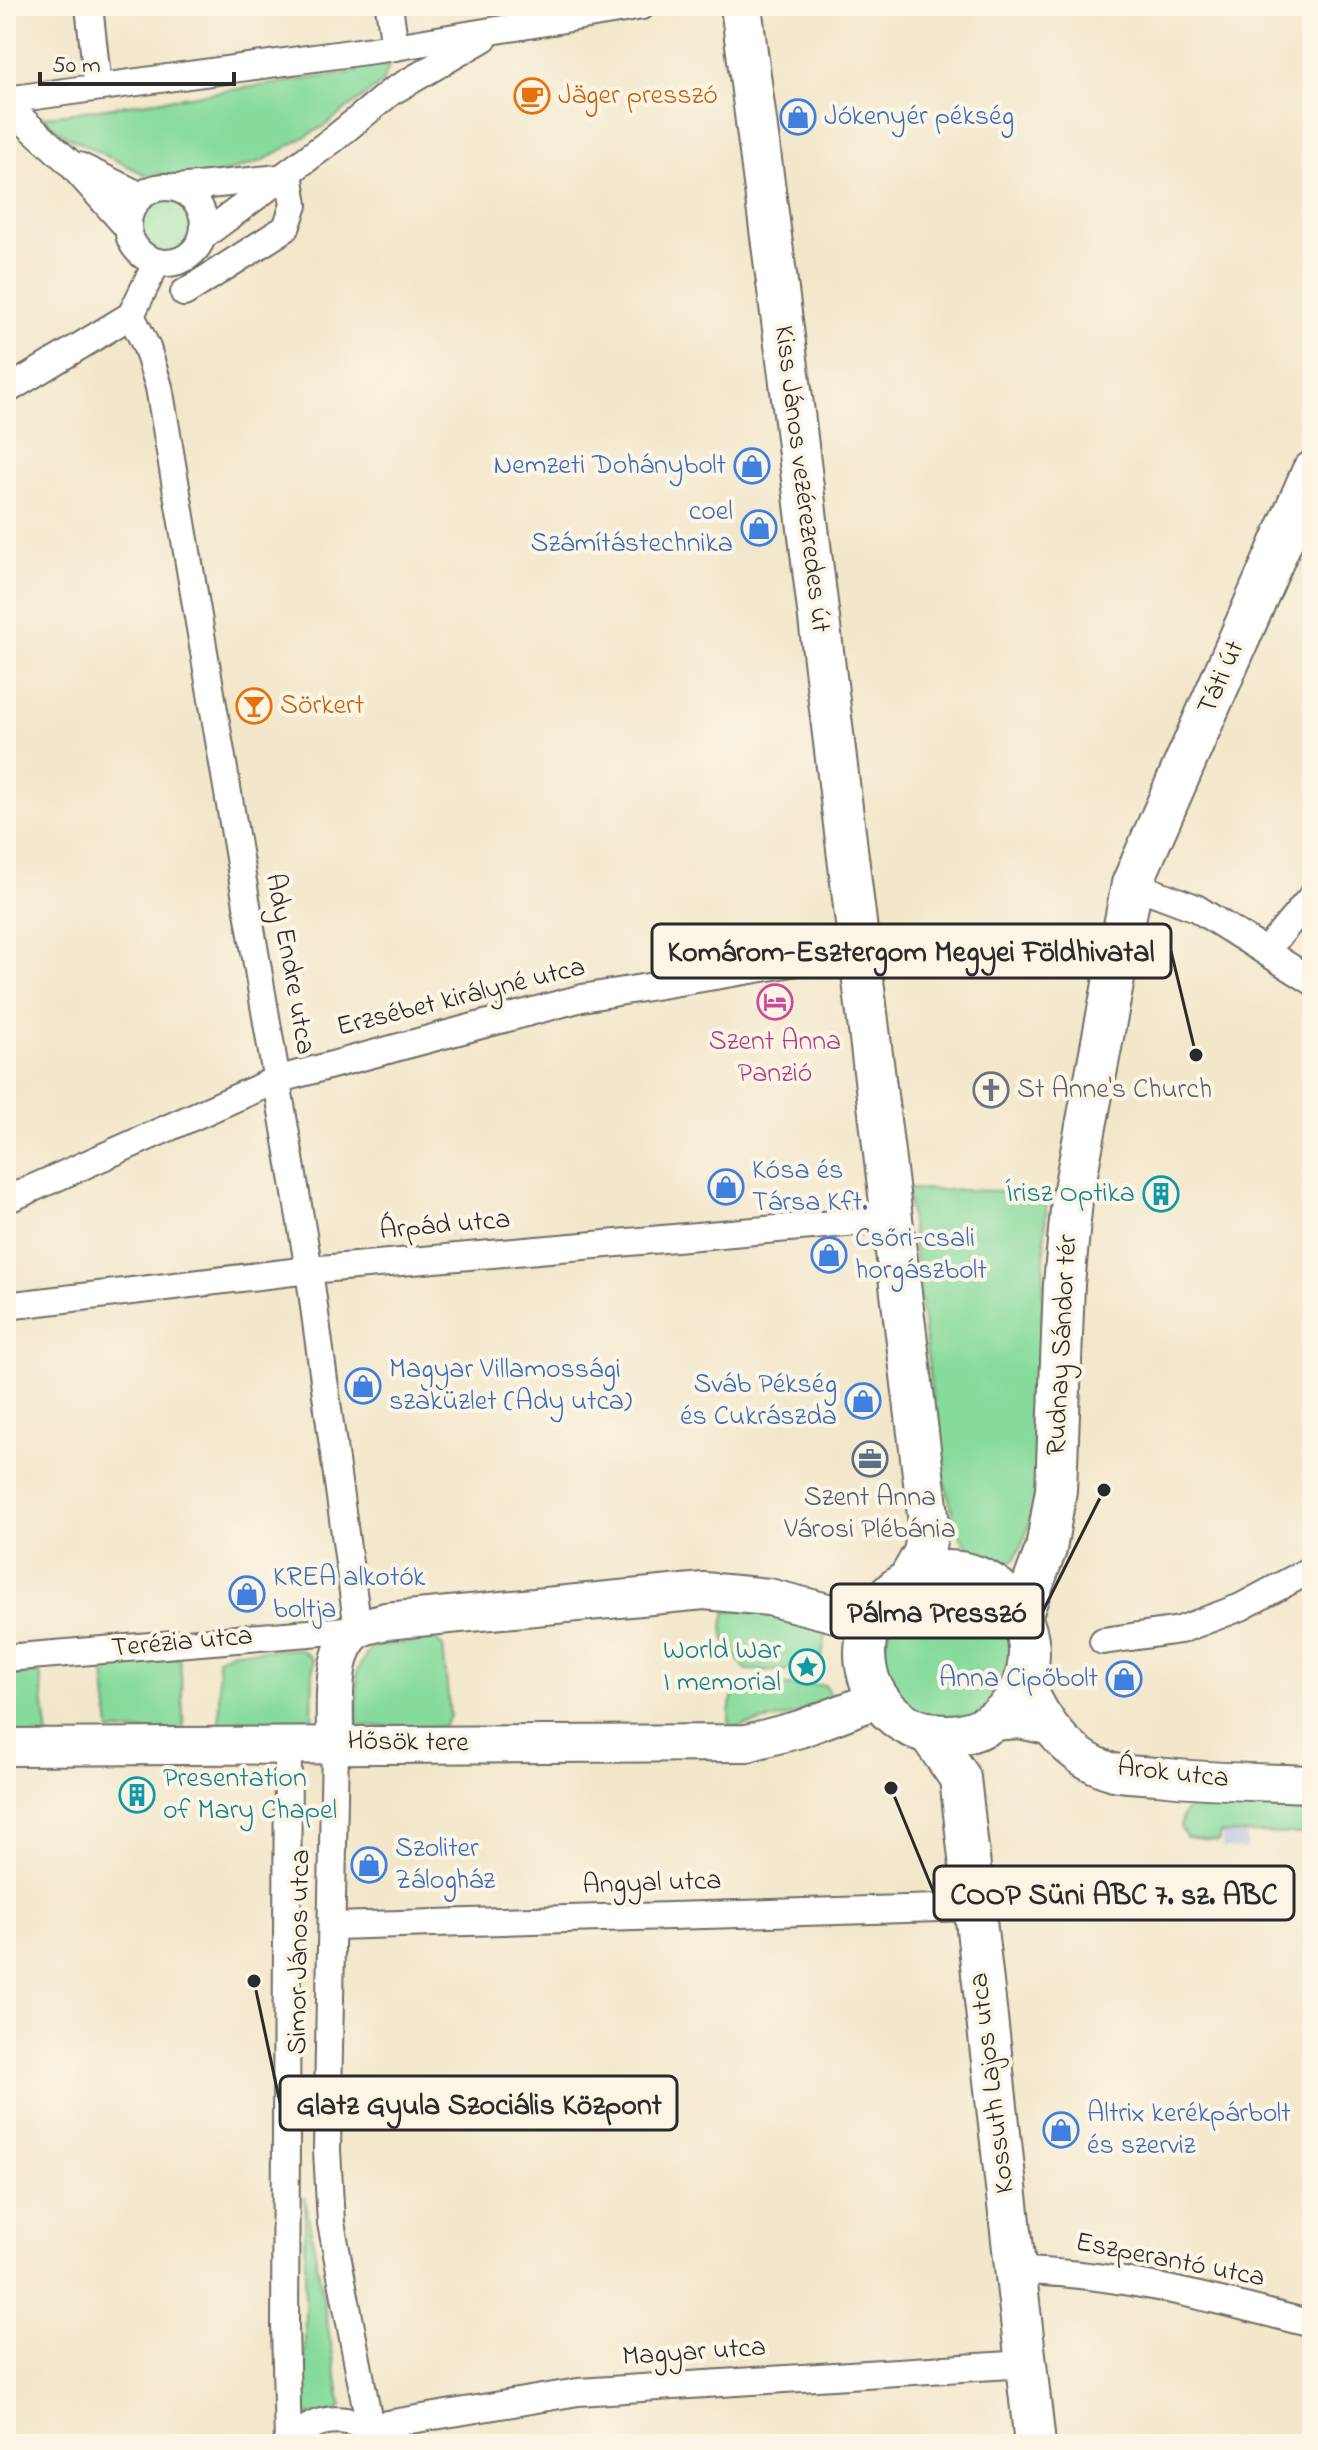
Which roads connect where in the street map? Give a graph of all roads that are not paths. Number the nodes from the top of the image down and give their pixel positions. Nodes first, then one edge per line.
1 (89, 6) edge
2 (389, 6) edge
3 (642, 6) edge
4 (741, 6) edge
5 (498, 30) junction
6 (395, 47) junction
7 (98, 87) junction
8 (6, 103) edge
9 (69, 162) junction
10 (284, 175) junction
11 (177, 188) junction
12 (141, 196) junction
13 (203, 236) junction
14 (141, 246) junction
15 (184, 293) dead end
16 (131, 315) junction
17 (6, 391) edge
18 (1312, 472) edge
19 (1132, 884) junction
20 (1312, 896) edge
21 (1266, 951) junction
22 (859, 952) junction
23 (1312, 981) edge
24 (276, 1080) junction
25 (6, 1200) edge
26 (891, 1219) junction
27 (309, 1270) junction
28 (6, 1306) edge
29 (929, 1523) junction
30 (1312, 1547) edge
31 (1312, 1569) edge
32 (1037, 1570) junction
33 (982, 1579) junction
34 (908, 1581) junction
35 (1289, 1583) junction
36 (877, 1610) junction
37 (1021, 1616) junction
38 (358, 1629) junction
39 (1103, 1641) dead end
40 (6, 1658) edge
41 (1026, 1683) junction
42 (879, 1699) junction
43 (983, 1726) junction
44 (1047, 1726) junction
45 (928, 1732) junction
46 (335, 1746) junction
47 (6, 1747) edge
48 (288, 1747) junction
49 (960, 1778) junction
50 (1312, 1784) edge
51 (973, 1907) junction
52 (333, 1926) junction
53 (1015, 2271) junction
54 (1312, 2324) edge
55 (1026, 2364) junction
56 (371, 2435) edge
57 (288, 2444) edge
58 (1035, 2444) edge

1 - 7 street
2 - 6 street
3 - 5 street
4 - 22 main road, Kiss János vezérezredes út
5 - 6 street
5 - 10 street
6 - 7 street
7 - 8 street
8 - 9 street
9 - 12 street
9 - 14 street
10 - 11 street
10 - 13 street
10 - 15 street
11 - 12 street
11 - 13 street
12 - 14 street
13 - 14 street
14 - 16 street
16 - 17 street
16 - 24 street, Ady Endre utca
18 - 19 main road, Táti út
19 - 21 street
19 - 32 main road, Rudnay Sándor tér
20 - 21 street
21 - 23 street
22 - 24 street, Erzsébet királyné utca
22 - 26 main road
24 - 25 street, Erzsébet királyné utca
24 - 27 street, Ady Endre utca
26 - 27 street, Árpád utca
26 - 29 main road
27 - 28 street, Árpád utca
27 - 38 street, Ady Endre utca
29 - 33 main road
29 - 34 main road
30 - 35 street
31 - 35 street
32 - 33 main road
32 - 37 main road, Rudnay Sándor tér
33 - 34 main road
33 - 37 main road
34 - 36 main road
35 - 39 street
36 - 38 main road
36 - 42 main road
37 - 41 main road
38 - 40 street, Terézia utca
38 - 46 main road, Hősök tere
41 - 43 main road
41 - 44 main road, Árok utca
42 - 45 main road
42 - 46 main road, Hősök tere
43 - 44 main road
43 - 45 main road
43 - 49 main road
44 - 50 main road, Árok utca
45 - 49 main road, Kossuth Lajos utca
46 - 48 main road
46 - 52 street, Simor János utca
47 - 48 main road
48 - 57 street, Simor János utca
49 - 51 main road, Kossuth Lajos utca
51 - 52 street, Angyal utca
51 - 53 main road, Kossuth Lajos utca
52 - 56 street, Simor János utca
53 - 54 street, Eszperantó utca
53 - 55 main road, Kossuth Lajos utca
55 - 56 street, Magyar utca
55 - 58 main road, Kossuth Lajos utca
56 - 57 street, Magyar utca

